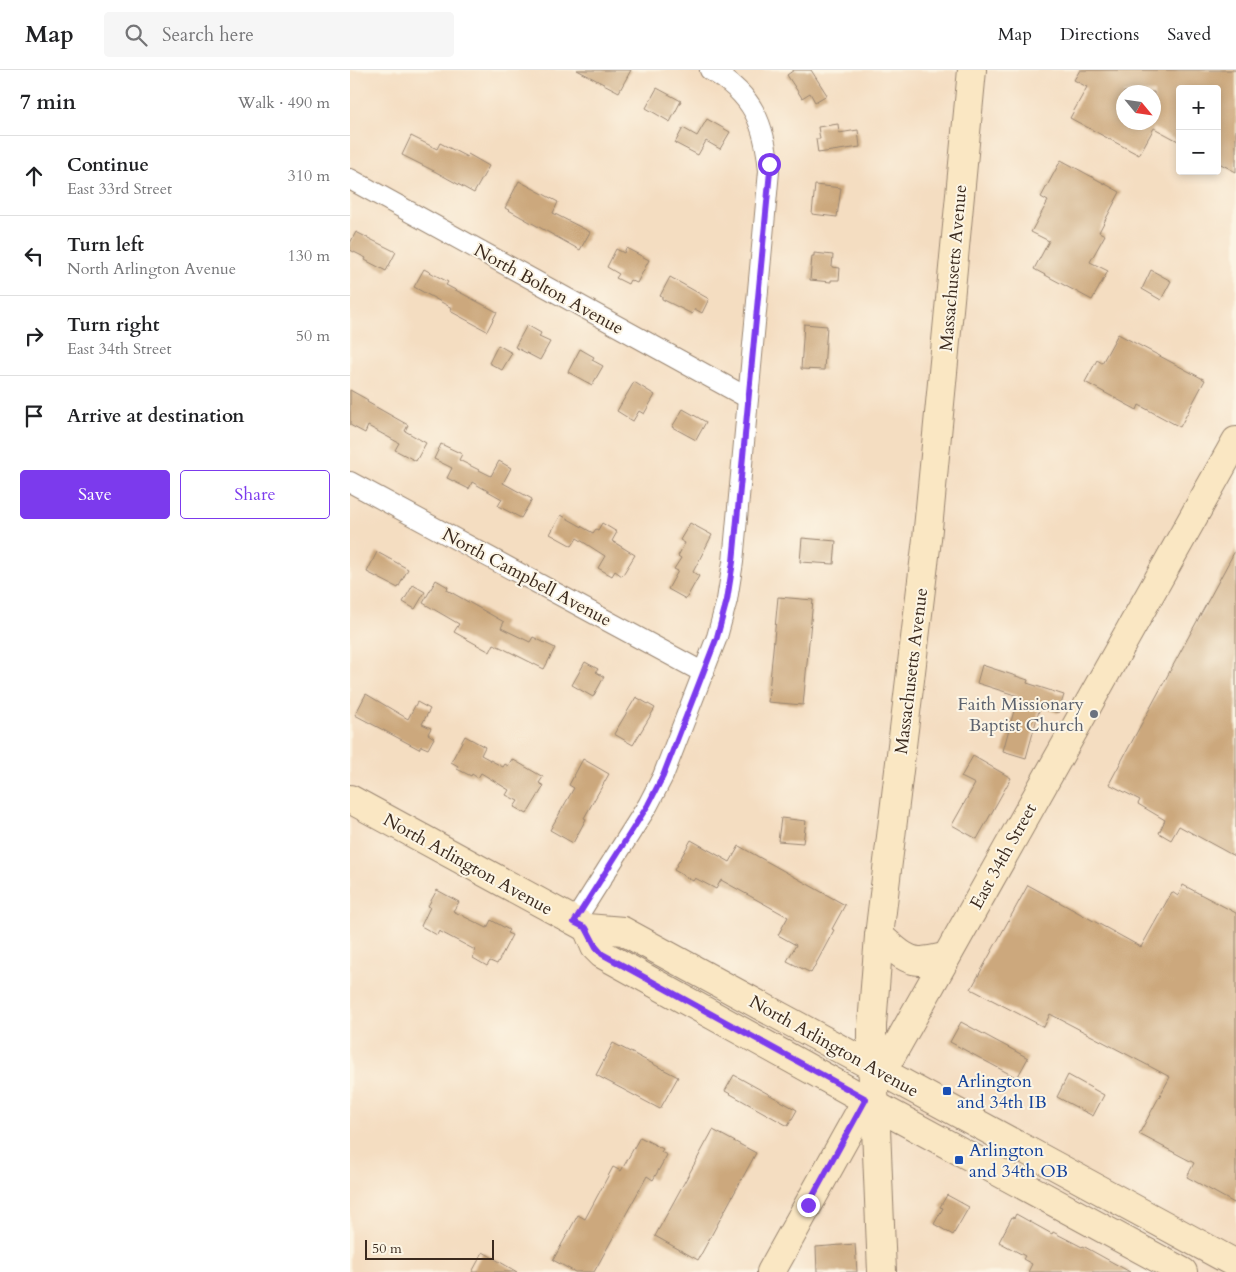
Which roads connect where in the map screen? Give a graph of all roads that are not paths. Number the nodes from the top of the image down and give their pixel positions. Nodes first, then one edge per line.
1 (710, 70) edge
2 (972, 70) edge
3 (350, 179) edge
4 (748, 398) junction
5 (1236, 441) edge
6 (350, 482) edge
7 (704, 673) junction
8 (350, 798) edge
9 (580, 925) junction
10 (879, 936) junction
11 (946, 957) junction
12 (874, 1086) junction
13 (1236, 1264) edge
14 (771, 1272) edge
15 (882, 1272) edge
16 (1183, 1272) edge

1 - 4 street
2 - 10 main road, Massachusetts Avenue
3 - 4 street, North Bolton Avenue
4 - 7 street
5 - 11 main road, East 34th Street
6 - 7 street, North Campbell Avenue
7 - 9 street
8 - 9 main road, North Arlington Avenue
9 - 12 main road, North Arlington Avenue
10 - 11 main road
10 - 12 main road, Massachusetts Avenue
11 - 12 main road, East 34th Street
12 - 13 main road, North Arlington Avenue
12 - 14 main road, East 34th Street
12 - 15 main road, Massachusetts Avenue
12 - 16 main road, North Arlington Avenue

